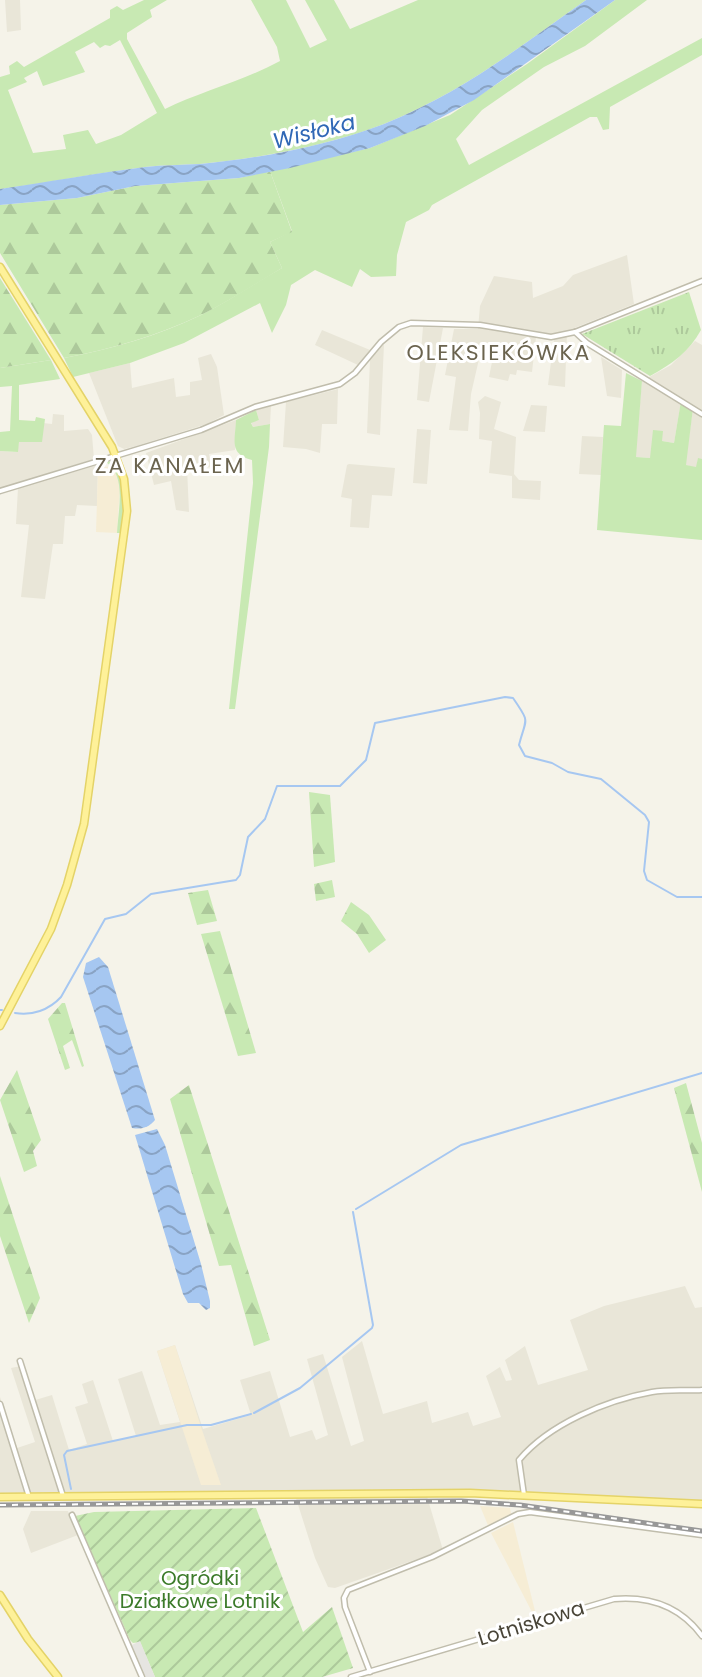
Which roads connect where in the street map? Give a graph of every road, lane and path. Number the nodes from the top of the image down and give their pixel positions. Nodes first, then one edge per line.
1 (0, 267) edge
2 (702, 281) edge
3 (575, 332) junction
4 (702, 414) edge
5 (116, 456) junction
6 (0, 491) edge
7 (0, 1026) edge
8 (20, 1361) dead end
9 (702, 1390) edge
10 (0, 1404) edge
11 (524, 1495) junction
12 (63, 1496) junction
13 (0, 1497) edge
14 (29, 1497) junction
15 (702, 1504) edge
16 (72, 1515) dead end
17 (702, 1535) edge
18 (0, 1595) edge
19 (702, 1636) edge
20 (370, 1672) junction
21 (58, 1677) edge
22 (142, 1677) edge
23 (351, 1677) edge

1 - 5 main road
2 - 3 street
3 - 4 street
3 - 5 street
5 - 6 street
5 - 7 main road
8 - 12 street
9 - 11 street
10 - 14 street
11 - 12 main road
11 - 15 main road
12 - 14 main road
13 - 14 main road
16 - 22 street
17 - 20 street
18 - 21 main road
19 - 20 street, Lotniskowa
20 - 23 street, Lotniskowa

